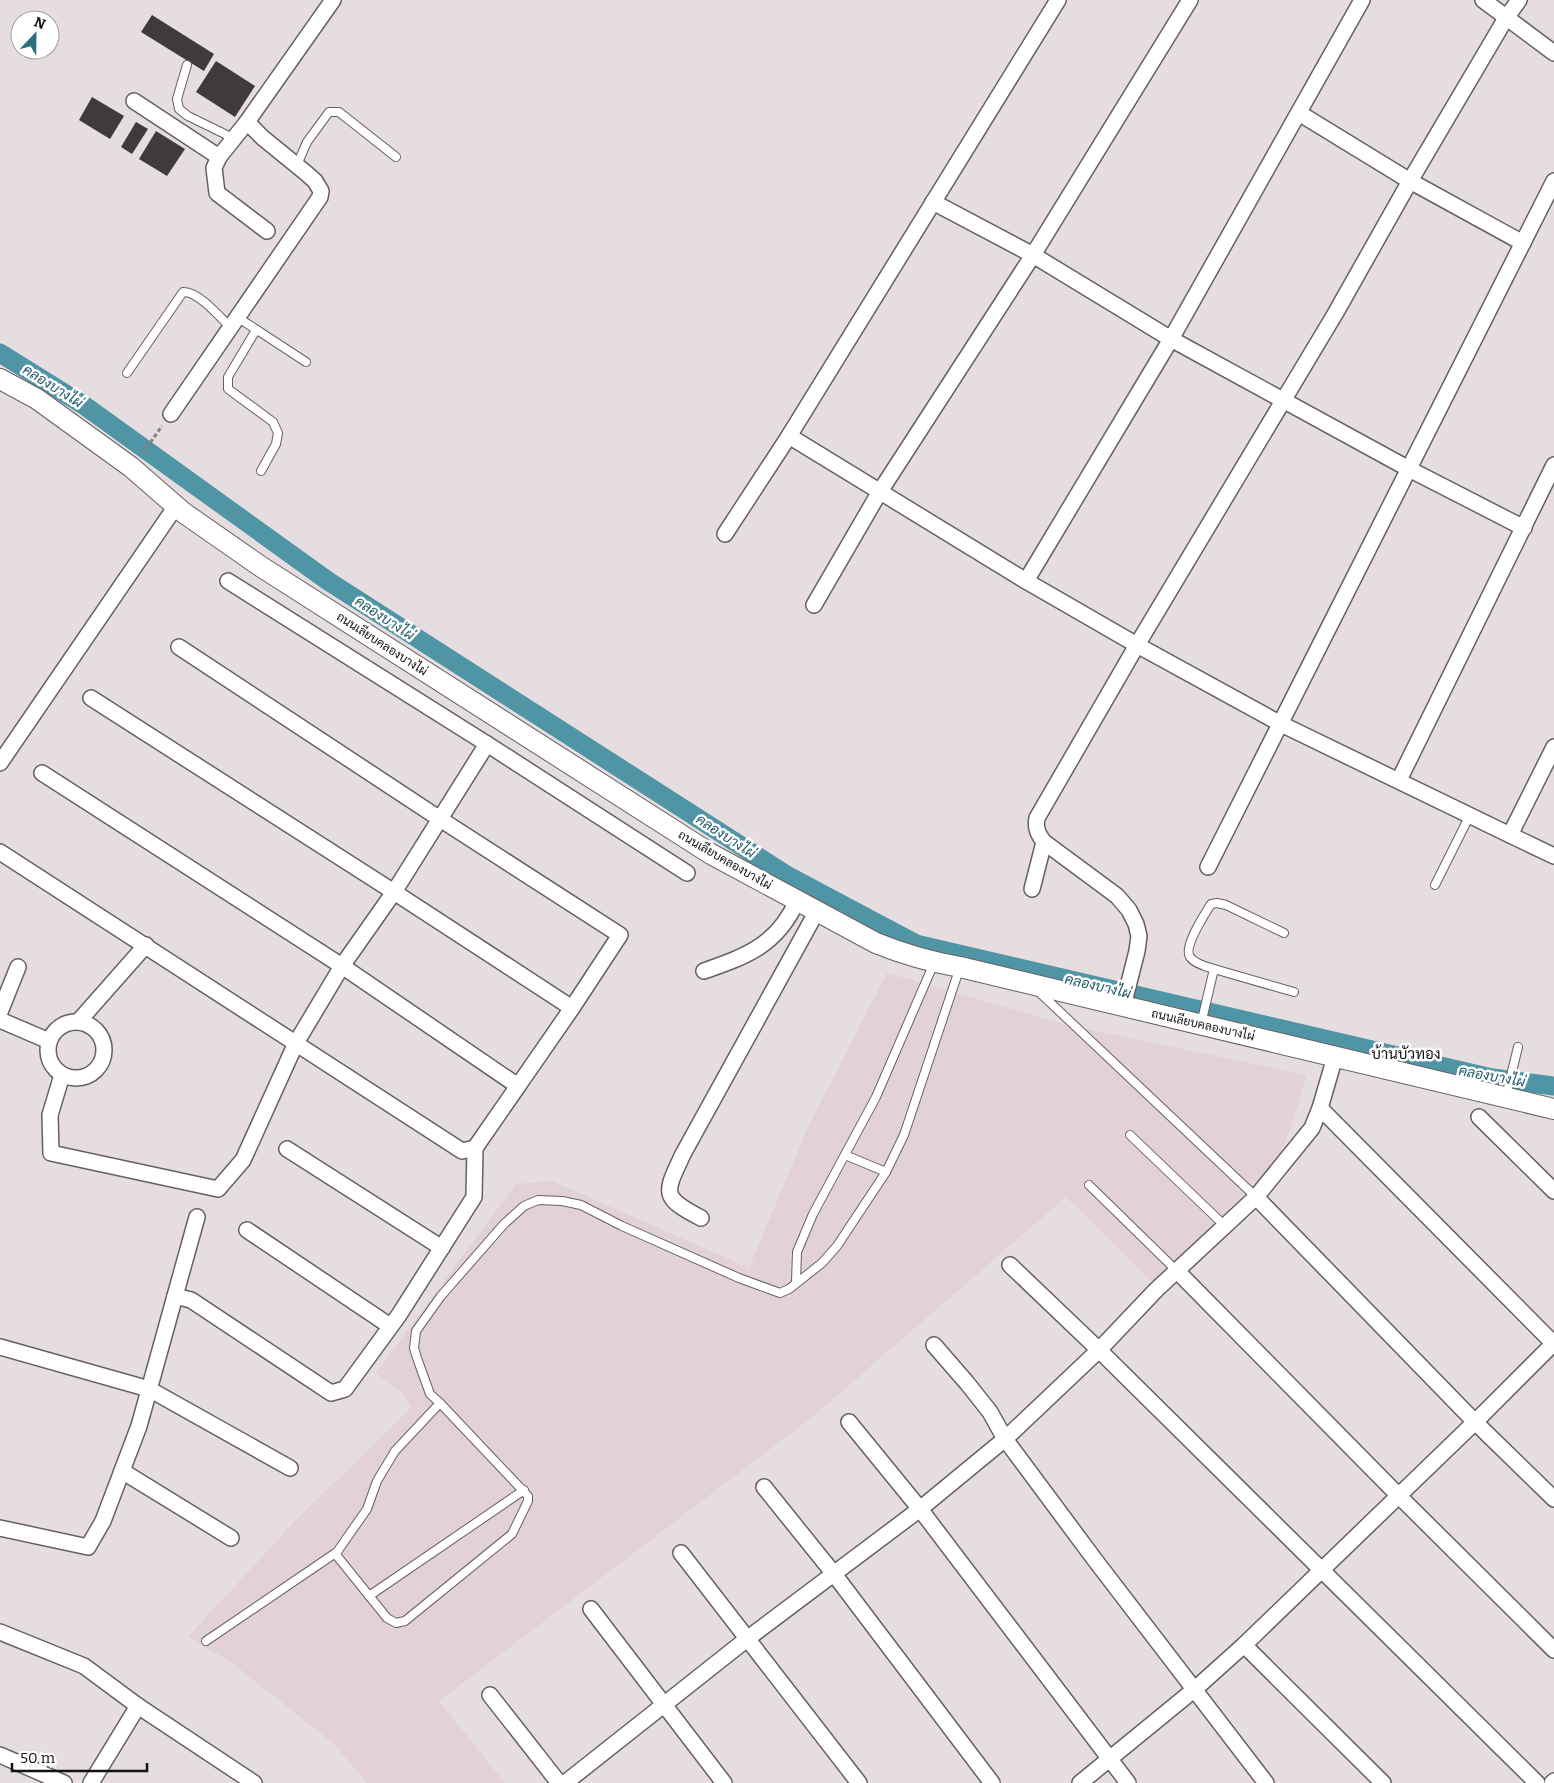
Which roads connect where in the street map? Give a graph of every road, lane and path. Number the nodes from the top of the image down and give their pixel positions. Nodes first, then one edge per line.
1 (333, 0) edge
2 (1058, 0) edge
3 (1190, 0) edge
4 (1362, 0) edge
5 (1483, 0) edge
6 (1519, 0) edge
7 (1506, 18) junction
8 (1554, 53) edge
9 (187, 66) dead end
10 (134, 102) dead end
11 (1299, 113) junction
12 (247, 122) junction
13 (233, 138) junction
14 (219, 157) junction
15 (396, 157) dead end
16 (296, 165) junction
17 (1410, 181) junction
18 (1554, 181) edge
19 (933, 202) junction
20 (267, 231) dead end
21 (1523, 243) junction
22 (1033, 255) junction
23 (234, 322) junction
24 (256, 330) junction
25 (1171, 339) junction
26 (306, 362) dead end
27 (127, 373) dead end
28 (0, 379) edge
29 (1284, 401) junction
30 (171, 414) dead end
31 (157, 432) dead end
32 (789, 436) junction
33 (139, 458) dead end
34 (1554, 465) edge
35 (1409, 469) junction
36 (261, 471) dead end
37 (879, 493) junction
38 (176, 506) junction
39 (1524, 528) junction
40 (725, 534) dead end
41 (228, 581) dead end
42 (1026, 581) junction
43 (814, 605) dead end
44 (1137, 645) junction
45 (179, 647) dead end
46 (91, 698) dead end
47 (1281, 724) junction
48 (487, 744) junction
49 (1554, 747) edge
50 (0, 763) edge
51 (42, 772) dead end
52 (1399, 780) junction
53 (1470, 815) junction
54 (440, 819) junction
55 (1510, 835) junction
56 (1044, 842) junction
57 (0, 852) edge
58 (1554, 856) edge
59 (1208, 867) dead end
60 (686, 873) dead end
61 (1435, 885) dead end
62 (1032, 888) dead end
63 (394, 892) junction
64 (797, 901) junction
65 (817, 911) junction
66 (1284, 933) dead end
67 (146, 945) junction
68 (935, 963) junction
69 (342, 966) junction
70 (18, 967) dead end
71 (960, 967) junction
72 (704, 971) dead end
73 (1213, 973) junction
74 (1030, 984) junction
75 (1294, 992) dead end
76 (1124, 1001) junction
77 (572, 1008) junction
78 (0, 1012) edge
79 (0, 1020) edge
80 (1202, 1020) junction
81 (78, 1022) junction
82 (49, 1041) junction
83 (296, 1043) junction
84 (1518, 1048) dead end
85 (1335, 1056) junction
86 (62, 1075) junction
87 (518, 1086) junction
88 (1507, 1092) junction
89 (1320, 1108) junction
90 (1554, 1109) edge
91 (1479, 1117) dead end
92 (1130, 1135) dead end
93 (475, 1148) junction
94 (287, 1149) dead end
95 (845, 1155) junction
96 (886, 1172) junction
97 (1088, 1185) dead end
98 (1554, 1191) edge
99 (1256, 1197) junction
100 (197, 1217) dead end
101 (701, 1218) dead end
102 (1225, 1226) junction
103 (247, 1230) dead end
104 (442, 1248) junction
105 (1010, 1264) dead end
106 (1178, 1271) junction
107 (796, 1282) junction
108 (175, 1296) junction
109 (390, 1326) junction
110 (1554, 1343) edge
111 (934, 1345) dead end
112 (0, 1347) edge
113 (1099, 1350) junction
114 (149, 1389) junction
115 (440, 1403) junction
116 (849, 1422) dead end
117 (1475, 1422) junction
118 (1005, 1438) junction
119 (290, 1468) dead end
120 (122, 1470) junction
121 (764, 1487) dead end
122 (524, 1490) junction
123 (1398, 1495) junction
124 (1554, 1499) edge
125 (920, 1509) junction
126 (0, 1528) edge
127 (231, 1538) dead end
128 (337, 1552) junction
129 (681, 1552) dead end
130 (1320, 1569) junction
131 (834, 1574) junction
132 (369, 1596) junction
133 (591, 1609) dead end
134 (0, 1632) edge
135 (747, 1639) junction
136 (206, 1641) dead end
137 (1244, 1645) junction
138 (1554, 1650) edge
139 (1195, 1689) junction
140 (490, 1695) dead end
141 (665, 1705) junction
142 (138, 1706) junction
143 (0, 1755) edge
144 (1110, 1760) junction
145 (64, 1783) edge
146 (91, 1783) edge
147 (254, 1783) edge
148 (559, 1783) edge
149 (565, 1783) edge
150 (724, 1783) edge
151 (859, 1783) edge
152 (992, 1783) edge
153 (1080, 1783) edge
154 (1128, 1783) edge
155 (1266, 1783) edge
156 (1384, 1783) edge
157 (1537, 1783) edge

1 - 12 street
2 - 19 street
3 - 22 street
4 - 11 street
5 - 7 street
6 - 7 street
7 - 8 street
7 - 17 street
9 - 13 lane
10 - 14 street
11 - 17 street
11 - 25 street
12 - 13 street
12 - 16 street
13 - 14 street
14 - 20 street
15 - 16 lane
16 - 23 street
17 - 21 street
17 - 29 street
18 - 21 street
19 - 22 street
19 - 32 street
21 - 35 street
22 - 25 street
22 - 37 street
23 - 24 lane
23 - 27 lane
23 - 30 street
24 - 26 lane
24 - 36 lane
25 - 29 street
25 - 42 street
28 - 38 street, ถนนเลียบคลองบางไผ่
29 - 35 street
29 - 44 street
31 - 33 path
32 - 37 street
32 - 40 street
34 - 39 street
35 - 39 street
35 - 47 street
37 - 42 street
37 - 43 street
38 - 50 street
38 - 64 street, ถนนเลียบคลองบางไผ่
39 - 52 street
41 - 48 street
42 - 44 street
44 - 47 street
44 - 56 street
45 - 54 street
46 - 63 street
47 - 52 street
47 - 59 street
48 - 54 street
48 - 60 street
49 - 55 street
51 - 69 street
52 - 53 street
53 - 55 street
53 - 61 lane
54 - 63 street
54 - 77 street
55 - 58 street
56 - 62 street
56 - 76 street
57 - 67 street
63 - 69 street
63 - 77 street
64 - 65 street, ถนนเลียบคลองบางไผ่
64 - 72 street
65 - 68 street, ถนนเลียบคลองบางไผ่
65 - 101 street
66 - 73 lane
67 - 81 street
67 - 83 street
68 - 71 street, ถนนเลียบคลองบางไผ่
68 - 95 lane
69 - 83 street
69 - 87 street
70 - 78 street
71 - 74 street, ถนนเลียบคลองบางไผ่
71 - 96 lane
73 - 75 lane
73 - 80 lane
74 - 76 street, ถนนเลียบคลองบางไผ่
74 - 99 lane
76 - 80 street, ถนนเลียบคลองบางไผ่
77 - 87 street
79 - 82 street
80 - 85 street, ถนนเลียบคลองบางไผ่
81 - 82 street
81 - 86 street
82 - 86 street
83 - 86 street
83 - 93 street
84 - 88 lane
85 - 88 street, ถนนเลียบคลองบางไผ่
85 - 89 street
87 - 93 street
88 - 90 street, ถนนเลียบคลองบางไผ่
89 - 99 street
89 - 110 street
91 - 98 street
92 - 102 lane
93 - 104 street
94 - 104 street
95 - 96 lane
95 - 107 lane
96 - 107 lane
97 - 106 lane
99 - 102 street
99 - 117 street
100 - 108 street
102 - 106 street
103 - 109 street
104 - 109 street
105 - 113 street
106 - 113 street
106 - 123 street
107 - 115 lane
108 - 109 street
108 - 114 street
110 - 117 street
111 - 118 street
112 - 114 street
113 - 118 street
113 - 130 street
114 - 119 street
114 - 120 street
115 - 122 lane
115 - 128 lane
116 - 125 street
117 - 123 street
117 - 124 street
118 - 125 street
118 - 139 street
120 - 126 street
120 - 127 street
121 - 131 street
122 - 132 lane
122 - 132 lane
123 - 130 street
123 - 138 street
125 - 131 street
125 - 144 street
128 - 132 lane
128 - 136 lane
129 - 135 street
130 - 137 street
130 - 157 street
131 - 135 street
131 - 152 street
133 - 141 street
134 - 142 street
135 - 141 street
135 - 151 street
137 - 139 street
137 - 156 street
139 - 144 street
139 - 155 street
140 - 148 street
141 - 149 street
141 - 150 street
142 - 146 street
142 - 147 street
143 - 145 street
144 - 153 street
144 - 154 street

